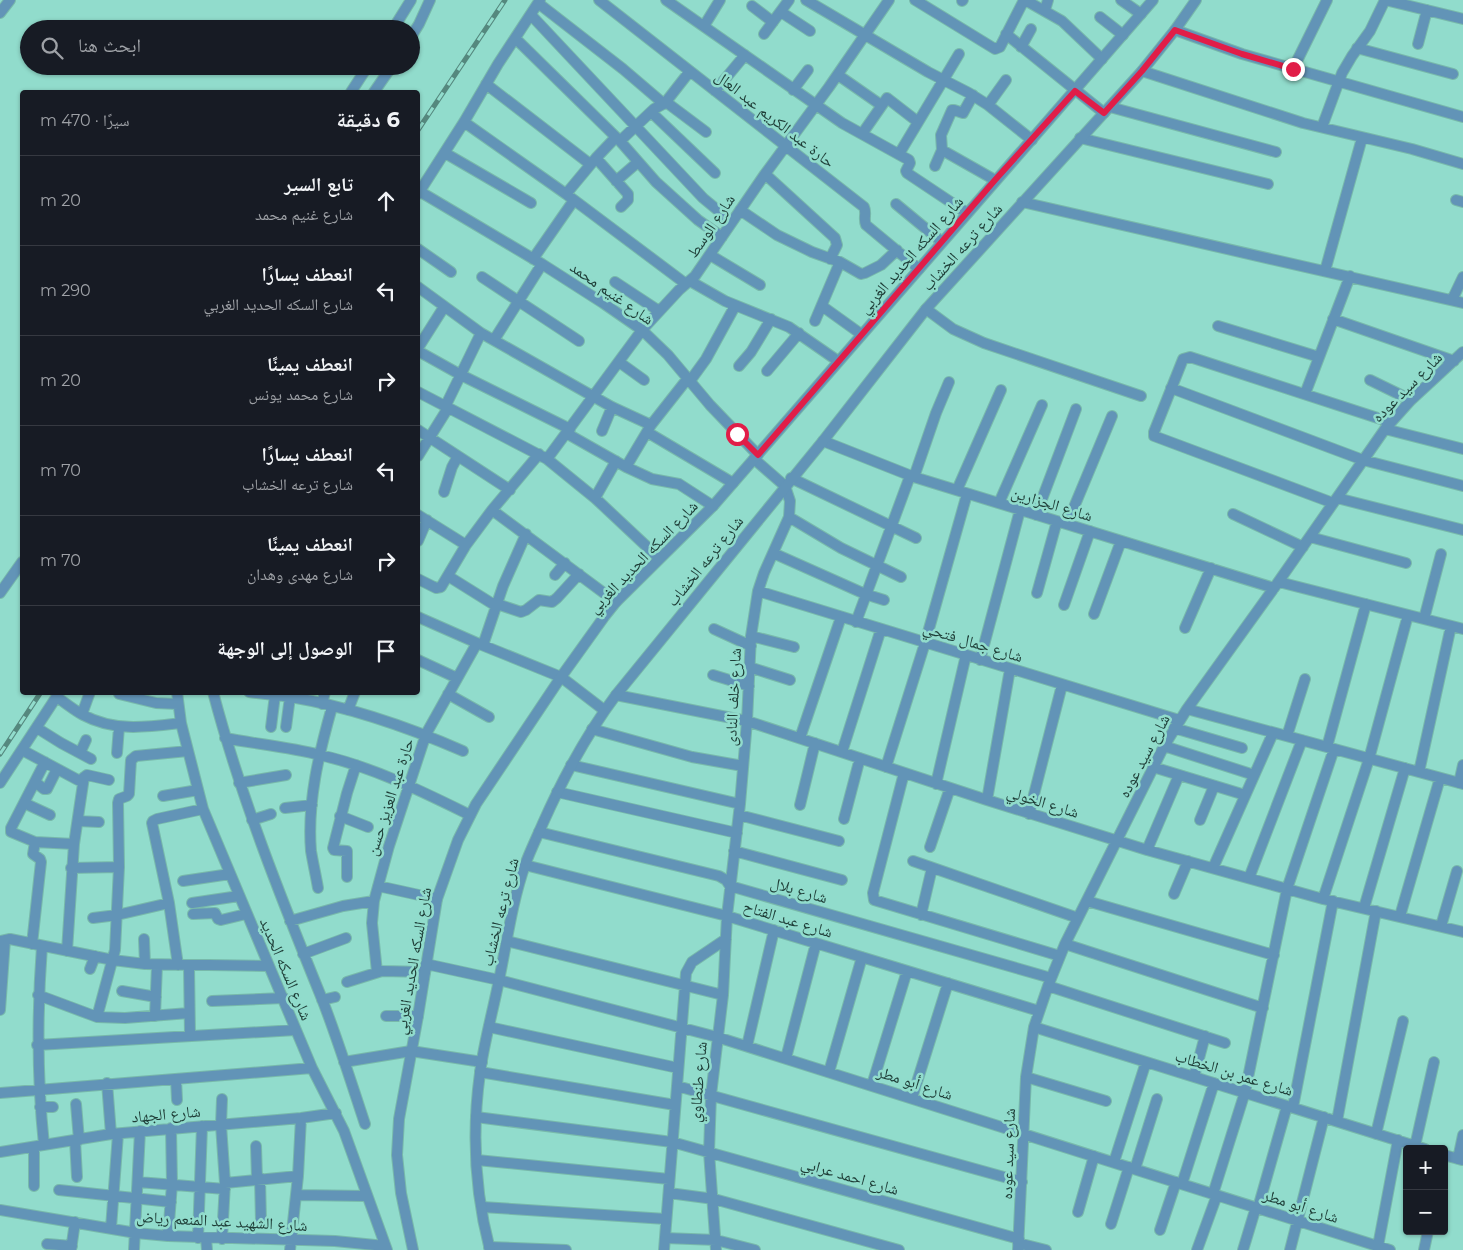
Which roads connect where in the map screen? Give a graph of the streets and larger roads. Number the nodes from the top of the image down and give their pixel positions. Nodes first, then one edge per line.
1 (10, 0) edge
2 (411, 0) edge
3 (430, 0) edge
4 (598, 0) edge
5 (666, 0) edge
6 (720, 0) edge
7 (789, 0) edge
8 (806, 0) edge
9 (889, 0) edge
10 (915, 0) edge
11 (1024, 0) edge
12 (1120, 0) edge
13 (1153, 0) edge
14 (1196, 0) edge
15 (1327, 0) edge
16 (1385, 0) edge
17 (539, 2) edge
18 (1047, 5) edge
19 (752, 6) dead end
20 (1424, 6) edge
21 (781, 12) junction
22 (0, 13) edge
23 (1142, 14) junction
24 (531, 15) junction
25 (1100, 17) dead end
26 (1463, 19) edge
27 (399, 20) edge
28 (420, 22) edge
29 (773, 22) junction
30 (704, 26) junction
31 (1032, 29) dead end
32 (1175, 30) junction
33 (810, 31) dead end
34 (764, 34) dead end
35 (1006, 34) junction
36 (865, 35) junction
37 (1123, 35) junction
38 (515, 38) junction
39 (1418, 44) dead end
40 (1022, 47) junction
41 (1357, 48) junction
42 (959, 54) dead end
43 (745, 55) junction
44 (1102, 59) junction
45 (1293, 69) junction
46 (808, 70) dead end
47 (690, 71) junction
48 (1142, 71) junction
49 (1453, 74) dead end
50 (362, 75) edge
51 (386, 75) edge
52 (838, 75) junction
53 (944, 80) junction
54 (1006, 80) dead end
55 (1338, 82) junction
56 (486, 84) junction
57 (352, 90) edge
58 (375, 90) edge
59 (793, 90) junction
60 (715, 91) junction
61 (1075, 91) junction
62 (973, 95) junction
63 (665, 103) junction
64 (816, 105) junction
65 (881, 105) junction
66 (988, 105) junction
67 (1107, 110) junction
68 (651, 112) junction
69 (1463, 117) edge
70 (464, 122) junction
71 (918, 122) junction
72 (636, 125) junction
73 (1322, 127) junction
74 (706, 132) dead end
75 (862, 134) junction
76 (1080, 138) junction
77 (1362, 138) junction
78 (618, 139) junction
79 (1032, 140) junction
80 (786, 146) junction
81 (942, 150) junction
82 (1276, 152) dead end
83 (445, 153) junction
84 (899, 154) junction
85 (593, 161) junction
86 (638, 162) junction
87 (1463, 164) edge
88 (935, 166) dead end
89 (715, 173) dead end
90 (765, 174) junction
91 (616, 180) junction
92 (995, 180) junction
93 (1268, 184) dead end
94 (420, 189) edge
95 (420, 193) edge
96 (570, 197) junction
97 (1022, 202) junction
98 (531, 204) dead end
99 (896, 204) dead end
100 (621, 207) dead end
101 (740, 210) junction
102 (967, 213) junction
103 (732, 222) junction
104 (722, 237) junction
105 (942, 242) junction
106 (420, 250) edge
107 (897, 250) junction
108 (710, 255) junction
109 (835, 260) junction
110 (537, 261) junction
111 (919, 269) junction
112 (1325, 271) junction
113 (451, 272) dead end
114 (482, 276) dead end
115 (1350, 276) junction
116 (1463, 277) edge
117 (615, 282) dead end
118 (688, 282) junction
119 (760, 285) dead end
120 (420, 289) edge
121 (1452, 300) junction
122 (518, 301) junction
123 (1463, 303) edge
124 (735, 306) junction
125 (822, 306) junction
126 (444, 307) junction
127 (926, 310) junction
128 (659, 311) junction
129 (771, 319) junction
130 (1334, 319) junction
131 (815, 321) dead end
132 (1218, 326) dead end
133 (642, 330) junction
134 (481, 333) junction
135 (799, 333) junction
136 (861, 334) junction
137 (494, 340) junction
138 (579, 342) dead end
139 (420, 346) edge
140 (420, 350) edge
141 (1319, 357) junction
142 (1459, 357) edge
143 (838, 361) junction
144 (619, 362) junction
145 (739, 366) dead end
146 (767, 371) dead end
147 (461, 375) junction
148 (644, 380) dead end
149 (689, 380) junction
150 (1370, 380) dead end
151 (950, 382) dead end
152 (1171, 388) junction
153 (1001, 390) dead end
154 (420, 393) edge
155 (1305, 394) junction
156 (1141, 396) dead end
157 (594, 397) junction
158 (1411, 400) junction
159 (1042, 405) dead end
160 (612, 407) junction
161 (447, 408) junction
162 (1076, 409) dead end
163 (1112, 416) dead end
164 (1387, 426) junction
165 (649, 428) junction
166 (420, 431) edge
167 (568, 431) junction
168 (602, 431) dead end
169 (430, 437) junction
170 (823, 441) junction
171 (1463, 449) edge
172 (420, 453) edge
173 (458, 456) junction
174 (543, 457) junction
175 (756, 457) junction
176 (1363, 460) junction
177 (616, 461) junction
178 (626, 467) junction
179 (912, 477) junction
180 (788, 482) junction
181 (733, 483) junction
182 (1463, 486) edge
183 (510, 490) junction
184 (956, 490) junction
185 (444, 492) dead end
186 (967, 494) junction
187 (595, 498) junction
188 (1335, 500) junction
189 (999, 503) junction
190 (713, 506) junction
191 (492, 510) junction
192 (1020, 510) junction
193 (1233, 514) dead end
194 (1036, 515) junction
195 (420, 516) edge
196 (789, 517) junction
197 (427, 520) junction
198 (1062, 523) junction
199 (891, 526) junction
200 (1463, 530) edge
201 (1090, 531) junction
202 (526, 534) junction
203 (420, 536) edge
204 (1310, 537) junction
205 (916, 538) dead end
206 (1121, 541) junction
207 (466, 545) junction
208 (1303, 547) junction
209 (773, 553) junction
210 (1441, 554) dead end
211 (576, 557) dead end
212 (659, 558) junction
213 (1406, 563) dead end
214 (20, 565) edge
215 (567, 565) junction
216 (876, 565) junction
217 (1211, 568) junction
218 (579, 574) junction
219 (555, 575) dead end
220 (448, 576) junction
221 (901, 577) dead end
222 (420, 580) edge
223 (1277, 585) junction
224 (758, 591) junction
225 (0, 593) edge
226 (1038, 593) dead end
227 (865, 594) junction
228 (884, 600) dead end
229 (616, 602) junction
230 (1366, 604) junction
231 (497, 605) junction
232 (1064, 605) dead end
233 (1094, 614) dead end
234 (1408, 615) junction
235 (841, 617) junction
236 (420, 618) edge
237 (1424, 619) junction
238 (856, 622) junction
239 (1451, 626) junction
240 (1185, 628) dead end
241 (714, 629) dead end
242 (881, 629) junction
243 (1463, 629) edge
244 (751, 641) junction
245 (925, 643) junction
246 (480, 644) junction
247 (794, 647) dead end
248 (966, 655) junction
249 (980, 660) junction
250 (420, 661) edge
251 (749, 667) junction
252 (1010, 669) junction
253 (713, 675) dead end
254 (561, 677) junction
255 (457, 678) junction
256 (1305, 679) dead end
257 (790, 680) dead end
258 (1062, 685) junction
259 (749, 686) junction
260 (448, 694) junction
261 (58, 695) edge
262 (89, 695) edge
263 (123, 695) edge
264 (177, 695) edge
265 (214, 695) edge
266 (275, 695) joint
267 (325, 695) edge
268 (354, 695) edge
269 (616, 695) junction
270 (290, 697) junction
271 (178, 704) junction
272 (327, 706) junction
273 (1187, 709) junction
274 (348, 710) junction
275 (604, 710) junction
276 (82, 714) junction
277 (489, 717) dead end
278 (748, 721) junction
279 (181, 723) junction
280 (1177, 724) junction
281 (119, 727) junction
282 (271, 727) dead end
283 (286, 727) dead end
284 (37, 728) junction
285 (592, 729) junction
286 (1273, 733) junction
287 (426, 734) junction
288 (1287, 736) junction
289 (225, 738) junction
290 (800, 738) junction
291 (86, 740) dead end
292 (1302, 740) junction
293 (815, 743) junction
294 (1164, 746) junction
295 (1242, 748) dead end
296 (1331, 748) junction
297 (22, 750) junction
298 (188, 751) junction
299 (463, 751) dead end
300 (842, 752) junction
301 (80, 753) junction
302 (117, 753) dead end
303 (319, 754) junction
304 (860, 758) junction
305 (91, 759) dead end
306 (1369, 759) junction
307 (45, 762) junction
308 (356, 765) junction
309 (571, 765) junction
310 (1463, 765) edge
311 (744, 766) junction
312 (886, 767) junction
313 (1153, 768) junction
314 (1405, 768) junction
315 (57, 769) junction
316 (1419, 772) junction
317 (904, 773) junction
318 (286, 775) dead end
319 (1180, 775) junction
320 (1254, 775) junction
321 (84, 777) junction
322 (1440, 778) junction
323 (109, 780) dead end
324 (35, 782) junction
325 (0, 783) edge
326 (239, 783) junction
327 (936, 784) junction
328 (1461, 784) edge
329 (409, 785) junction
330 (1214, 786) junction
331 (950, 788) junction
332 (198, 790) junction
333 (557, 792) junction
334 (1245, 795) junction
335 (163, 796) dead end
336 (987, 800) junction
337 (24, 803) junction
338 (740, 804) junction
339 (312, 805) junction
340 (800, 805) dead end
341 (285, 808) dead end
342 (203, 810) junction
343 (270, 814) dead end
344 (1029, 814) junction
345 (50, 815) dead end
346 (470, 815) junction
347 (739, 815) junction
348 (340, 816) junction
349 (844, 819) dead end
350 (252, 820) junction
351 (1200, 820) dead end
352 (78, 821) junction
353 (99, 822) dead end
354 (368, 827) dead end
355 (539, 832) junction
356 (736, 834) junction
357 (839, 841) dead end
358 (1117, 841) junction
359 (35, 842) junction
360 (74, 844) junction
361 (930, 847) dead end
362 (1147, 850) junction
363 (734, 852) junction
364 (913, 861) dead end
365 (1188, 861) junction
366 (525, 865) junction
367 (119, 867) junction
368 (71, 868) junction
369 (932, 868) junction
370 (1213, 868) junction
371 (1457, 870) dead end
372 (230, 874) junction
373 (347, 877) dead end
374 (1249, 878) junction
375 (842, 880) dead end
376 (184, 881) dead end
377 (378, 886) junction
378 (730, 886) junction
379 (318, 888) dead end
380 (1287, 889) junction
381 (1174, 894) dead end
382 (239, 896) junction
383 (436, 899) junction
384 (1328, 900) junction
385 (374, 901) junction
386 (1087, 901) junction
387 (169, 904) junction
388 (1364, 908) junction
389 (1376, 911) junction
390 (246, 914) junction
391 (117, 915) junction
392 (921, 915) junction
393 (727, 916) junction
394 (1400, 916) junction
395 (93, 918) dead end
396 (1078, 918) junction
397 (290, 921) junction
398 (1441, 926) junction
399 (774, 930) junction
400 (1463, 932) edge
401 (346, 938) dead end
402 (144, 939) dead end
403 (726, 939) junction
404 (2, 940) edge
405 (507, 941) junction
406 (816, 943) junction
407 (1066, 944) junction
408 (37, 945) junction
409 (66, 951) junction
410 (303, 954) junction
411 (1274, 955) junction
412 (95, 956) junction
413 (1060, 956) junction
414 (862, 957) junction
415 (113, 960) junction
416 (145, 964) junction
417 (157, 965) junction
418 (178, 966) junction
419 (189, 966) junction
420 (269, 966) junction
421 (425, 968) junction
422 (90, 969) dead end
423 (907, 971) junction
424 (1, 972) edge
425 (377, 972) junction
426 (499, 980) junction
427 (347, 982) dead end
428 (1049, 982) junction
429 (948, 983) junction
430 (684, 985) junction
431 (122, 990) dead end
432 (38, 994) junction
433 (723, 995) junction
434 (156, 997) junction
435 (335, 997) dead end
436 (284, 998) junction
437 (322, 1000) junction
438 (212, 1001) dead end
439 (1263, 1008) junction
440 (0, 1010) edge
441 (1039, 1011) junction
442 (190, 1013) junction
443 (155, 1016) junction
444 (386, 1016) dead end
445 (418, 1016) junction
446 (97, 1017) junction
447 (1403, 1021) dead end
448 (1034, 1026) junction
449 (489, 1027) junction
450 (681, 1027) junction
451 (296, 1030) junction
452 (190, 1036) junction
453 (1205, 1036) junction
454 (717, 1037) junction
455 (1225, 1043) dead end
456 (37, 1045) junction
457 (747, 1046) junction
458 (411, 1051) junction
459 (786, 1058) junction
460 (344, 1062) junction
461 (1146, 1062) junction
462 (1434, 1062) dead end
463 (481, 1067) junction
464 (312, 1068) junction
465 (678, 1068) junction
466 (829, 1072) junction
467 (1026, 1077) junction
468 (1194, 1077) junction
469 (176, 1079) junction
470 (107, 1083) junction
471 (1214, 1083) junction
472 (872, 1085) junction
473 (676, 1086) junction
474 (38, 1090) junction
475 (1245, 1092) junction
476 (0, 1093) edge
477 (711, 1095) junction
478 (912, 1098) junction
479 (222, 1099) dead end
480 (1158, 1099) dead end
481 (177, 1100) dead end
482 (1106, 1101) dead end
483 (76, 1104) dead end
484 (675, 1105) junction
485 (1290, 1106) junction
486 (53, 1107) dead end
487 (40, 1108) junction
488 (336, 1113) junction
489 (476, 1117) junction
490 (1324, 1117) junction
491 (301, 1118) junction
492 (1337, 1122) junction
493 (365, 1124) dead end
494 (222, 1125) junction
495 (202, 1126) junction
496 (171, 1128) junction
497 (140, 1131) junction
498 (114, 1134) junction
499 (1024, 1134) junction
500 (1376, 1134) junction
501 (1463, 1134) edge
502 (77, 1140) junction
503 (1398, 1140) junction
504 (672, 1142) junction
505 (1414, 1145) edge
506 (1420, 1145) edge
507 (39, 1146) junction
508 (256, 1146) dead end
509 (0, 1152) edge
510 (709, 1152) junction
511 (1094, 1156) junction
512 (1448, 1156) edge
513 (476, 1160) junction
514 (1460, 1160) edge
515 (1114, 1162) junction
516 (1132, 1168) junction
517 (298, 1176) junction
518 (77, 1177) dead end
519 (259, 1178) junction
520 (670, 1180) junction
521 (138, 1182) junction
522 (1022, 1182) junction
523 (1179, 1183) junction
524 (172, 1184) junction
525 (34, 1186) dead end
526 (225, 1186) junction
527 (200, 1187) junction
528 (59, 1190) dead end
529 (668, 1193) junction
530 (1215, 1194) junction
531 (296, 1195) junction
532 (114, 1196) junction
533 (366, 1196) junction
534 (137, 1198) junction
535 (714, 1199) junction
536 (171, 1202) junction
537 (482, 1207) junction
538 (1257, 1208) junction
539 (0, 1210) edge
540 (1078, 1212) dead end
541 (666, 1219) junction
542 (1298, 1220) junction
543 (75, 1222) junction
544 (261, 1222) dead end
545 (1111, 1224) dead end
546 (111, 1228) junction
547 (1160, 1230) dead end
548 (136, 1233) junction
549 (1427, 1235) edge
550 (168, 1236) junction
551 (202, 1238) junction
552 (665, 1238) junction
553 (222, 1239) junction
554 (252, 1239) junction
555 (47, 1244) dead end
556 (1018, 1244) edge
557 (290, 1245) edge
558 (716, 1245) edge
559 (335, 1246) edge
560 (71, 1248) edge
561 (386, 1248) edge
562 (1383, 1248) edge
563 (490, 1249) edge
564 (134, 1250) edge
565 (207, 1250) edge
566 (252, 1250) edge
567 (413, 1250) edge
568 (566, 1250) edge
569 (664, 1250) edge
570 (754, 1250) edge
571 (899, 1250) edge
572 (1046, 1250) edge
573 (1197, 1250) edge
574 (1243, 1250) edge
575 (1290, 1250) edge
576 (1424, 1250) edge

1 - 22 street
2 - 27 street
3 - 28 street
4 - 47 street, حارة عبد الكريم عبد العال
5 - 30 street
6 - 30 street
7 - 21 street
8 - 36 street
9 - 36 street, شارع الوسط
10 - 35 street
11 - 18 street
11 - 35 street
12 - 23 street
13 - 23 street, شارع السكه الحديد الغربي
14 - 32 street, شارع ترعه الخشاب
15 - 45 street
16 - 20 street
16 - 41 street
17 - 24 street
17 - 63 street
18 - 44 street
19 - 29 street
20 - 26 street
20 - 39 street
21 - 29 street
21 - 33 street
23 - 37 street, شارع السكه الحديد الغربي
24 - 38 street
24 - 72 street
25 - 37 street
29 - 34 street
30 - 43 street
31 - 40 street
32 - 45 street
32 - 48 street, شارع ترعه الخشاب
35 - 40 street
36 - 52 street, شارع الوسط
36 - 53 street
37 - 44 street, شارع السكه الحديد الغربي
38 - 56 street
38 - 78 street
40 - 61 street
41 - 49 street
41 - 55 street
42 - 53 street
43 - 59 street
43 - 60 street
44 - 61 street, شارع السكه الحديد الغربي
45 - 55 street
46 - 59 street
47 - 60 street, حارة عبد الكريم عبد العال
47 - 63 street
48 - 67 street, شارع ترعه الخشاب
48 - 73 street
50 - 57 street
51 - 58 street
52 - 64 street, شارع الوسط
52 - 65 street
53 - 62 street
53 - 71 street
54 - 66 street
55 - 69 street
55 - 73 street
56 - 70 street
56 - 85 street
59 - 64 street
60 - 80 street, حارة عبد الكريم عبد العال
61 - 67 street
61 - 79 street, شارع السكه الحديد الغربي
62 - 66 street
62 - 81 street
63 - 68 street
63 - 74 street
64 - 75 street
64 - 80 street, شارع الوسط
65 - 71 street
65 - 75 street
66 - 79 street
67 - 76 street, شارع ترعه الخشاب
67 - 82 street
68 - 72 street
68 - 89 street
70 - 83 street
70 - 96 street
71 - 84 street
72 - 78 street
72 - 103 street
73 - 77 street
75 - 84 street
76 - 93 street
76 - 97 street, شارع ترعه الخشاب
77 - 87 street
77 - 112 street
78 - 85 street
78 - 86 street
79 - 92 street, شارع السكه الحديد الغربي
80 - 90 street, شارع الوسط
80 - 107 street, حارة عبد الكريم عبد العال
81 - 88 street
81 - 92 street
83 - 94 street
83 - 98 street
84 - 102 street
85 - 91 street
85 - 96 street
86 - 91 street
86 - 104 street
90 - 101 street, شارع الوسط
90 - 109 street
91 - 100 street
92 - 102 street, شارع السكه الحديد الغربي
95 - 110 street, شارع غنيم محمد
96 - 110 street
96 - 118 street
97 - 112 street
97 - 127 street, شارع ترعه الخشاب
99 - 105 street
101 - 103 street, شارع الوسط
101 - 109 street
102 - 105 street, شارع السكه الحديد الغربي
103 - 104 street, شارع الوسط
104 - 108 street, شارع الوسط
105 - 111 street, شارع السكه الحديد الغربي
106 - 113 street
107 - 109 street
107 - 111 street, حارة عبد الكريم عبد العال
108 - 118 street, شارع الوسط
108 - 119 street
109 - 125 street
110 - 122 street
110 - 133 street, شارع غنيم محمد
111 - 136 street, شارع السكه الحديد الغربي
112 - 115 street
114 - 122 street
115 - 121 street
115 - 130 street
116 - 121 street
117 - 128 street
118 - 124 street
118 - 128 street, شارع الوسط
120 - 126 street
121 - 123 street
122 - 137 street
122 - 138 street
124 - 129 street
124 - 149 street
125 - 131 street
125 - 136 street
126 - 134 street
126 - 139 street
127 - 156 street
127 - 170 street, شارع ترعه الخشاب
128 - 133 street, شارع الوسط
129 - 135 street
129 - 145 street
130 - 141 street
130 - 142 street
132 - 141 street
133 - 144 street, شارع الوسط
133 - 149 street, شارع غنيم محمد
134 - 137 street
134 - 147 street
135 - 143 street
135 - 146 street
136 - 143 street, شارع السكه الحديد الغربي
137 - 157 street
140 - 147 street
141 - 155 street
142 - 158 street, شارع سيد عوده
143 - 175 street, شارع السكه الحديد الغربي
144 - 148 street
144 - 157 street, شارع الوسط
147 - 161 street
147 - 167 street
149 - 165 street
149 - 175 street, شارع غنيم محمد
150 - 158 street
151 - 179 street
152 - 155 street
152 - 176 street
152 - 188 street
153 - 184 street
154 - 161 street
155 - 164 street
157 - 160 street
157 - 167 street, شارع الوسط
158 - 164 street, شارع سيد عوده
159 - 189 street
160 - 165 street
160 - 168 street
161 - 169 street
161 - 174 street
162 - 194 street
163 - 198 street
164 - 171 street
164 - 176 street, شارع سيد عوده
165 - 178 street
165 - 181 street
166 - 169 street
167 - 174 street, شارع الوسط
167 - 177 street
169 - 172 street
169 - 173 street
170 - 179 street, شارع الجزارين
170 - 180 street, شارع ترعه الخشاب
173 - 183 street
173 - 185 street
174 - 183 street, شارع الوسط
174 - 187 street
175 - 180 street, شارع غنيم محمد
175 - 181 street, شارع السكه الحديد الغربي
176 - 182 street
176 - 188 street, شارع سيد عوده
177 - 178 street
177 - 187 street
178 - 190 street
179 - 184 street, شارع الجزارين
179 - 199 street
180 - 196 street, شارع خلف النادى
180 - 199 street, شارع غنيم محمد
180 - 269 street, شارع ترعه الخشاب
181 - 190 street, شارع السكه الحديد الغربي
183 - 191 street, شارع الوسط
184 - 186 street, شارع الجزارين
186 - 189 street, شارع الجزارين
186 - 245 street
187 - 212 street
188 - 200 street
188 - 204 street, شارع سيد عوده
189 - 192 street, شارع الجزارين
190 - 212 street, شارع السكه الحديد الغربي
191 - 202 street
191 - 207 street, شارع الوسط
192 - 194 street, شارع الجزارين
192 - 249 street
193 - 208 street
194 - 198 street, شارع الجزارين
195 - 197 street
196 - 209 street, شارع خلف النادى
196 - 216 street
197 - 203 street
197 - 207 street
198 - 201 street, شارع الجزارين
198 - 226 street
199 - 205 street, شارع غنيم محمد
199 - 216 street
201 - 206 street, شارع الجزارين
201 - 232 street
202 - 215 street
202 - 231 street, حارة عبد العزيز حسن
204 - 208 street, شارع سيد عوده
204 - 213 street
206 - 217 street, شارع الجزارين
206 - 233 street
207 - 220 street, شارع الوسط
208 - 223 street, شارع سيد عوده
209 - 224 street, شارع خلف النادى
209 - 227 street
210 - 237 street
211 - 215 street
212 - 229 street, شارع السكه الحديد الغربي
214 - 225 street
215 - 218 street
215 - 219 street
216 - 221 street
216 - 227 street
217 - 223 street, شارع الجزارين
217 - 240 street
218 - 229 street
218 - 231 street
220 - 222 street, شارع الوسط
220 - 231 street
223 - 230 street, شارع الجزارين
223 - 273 street, شارع سيد عوده
224 - 235 street, شارع جمال فتحي
224 - 244 street, شارع خلف النادى
227 - 228 street
227 - 238 street
229 - 254 street, شارع السكه الحديد الغربي
230 - 234 street, شارع الجزارين
230 - 296 street
231 - 246 street, حارة عبد العزيز حسن
234 - 237 street, شارع الجزارين
234 - 306 street
235 - 238 street, شارع جمال فتحي
235 - 290 street
236 - 246 street
237 - 239 street, شارع الجزارين
238 - 242 street, شارع جمال فتحي
239 - 243 street, شارع الجزارين
239 - 316 street
241 - 244 street
242 - 245 street, شارع جمال فتحي
242 - 300 street
244 - 247 street
244 - 251 street, شارع خلف النادى
245 - 248 street, شارع جمال فتحي
245 - 312 street
246 - 254 street
246 - 255 street, حارة عبد العزيز حسن
248 - 249 street, شارع جمال فتحي
248 - 327 street
249 - 252 street, شارع جمال فتحي
250 - 255 street
251 - 257 street
251 - 259 street, شارع خلف النادى
252 - 258 street, شارع جمال فتحي
252 - 336 street
253 - 259 street
254 - 275 street
254 - 346 street, شارع السكه الحديد الغربي
255 - 260 street, حارة عبد العزيز حسن
256 - 288 street
258 - 280 street, شارع جمال فتحي
258 - 344 street
259 - 278 street, شارع خلف النادى
260 - 277 street
260 - 287 street, حارة عبد العزيز حسن
261 - 276 street
261 - 284 street
262 - 276 street
263 - 271 street
264 - 271 street, شارع السكه الحديد
265 - 289 street, شارع السكه الحديد
266 - 270 street
266 - 282 street
267 - 272 street
268 - 274 street
269 - 275 street, شارع ترعه الخشاب
269 - 278 street, شارع الخولي
270 - 272 street
270 - 283 street
271 - 279 street, شارع السكه الحديد
272 - 274 street
272 - 303 street
273 - 280 street, شارع سيد عوده
273 - 286 street
274 - 287 street
275 - 285 street, شارع ترعه الخشاب
276 - 281 street
278 - 290 street, شارع الخولي
278 - 311 street, شارع خلف النادى
279 - 281 street
279 - 298 street, شارع السكه الحديد
280 - 294 street, شارع سيد عوده
280 - 295 street, شارع جمال فتحي
281 - 302 street
284 - 297 street
284 - 301 street
285 - 309 street, شارع ترعه الخشاب
285 - 311 street
286 - 288 street
286 - 320 street
287 - 299 street
287 - 329 street, حارة عبد العزيز حسن
288 - 292 street
289 - 303 street
289 - 326 street, شارع السكه الحديد
290 - 293 street, شارع الخولي
291 - 301 street
292 - 296 street
292 - 374 street
293 - 300 street, شارع الخولي
293 - 340 street
294 - 313 street, شارع سيد عوده
294 - 320 street
296 - 306 street
296 - 380 street
297 - 307 street
297 - 325 street
298 - 332 street, شارع السكه الحديد
298 - 367 street
300 - 304 street, شارع الخولي
301 - 305 street
303 - 308 street
303 - 339 street
304 - 312 street, شارع الخولي
304 - 349 street
306 - 314 street
306 - 384 street
307 - 315 street
307 - 324 street
308 - 329 street
308 - 348 street
309 - 333 street, شارع ترعه الخشاب
309 - 338 street
310 - 328 street
311 - 338 street, شارع خلف النادى
312 - 317 street, شارع الخولي
313 - 319 street
313 - 358 street, شارع سيد عوده
314 - 316 street
314 - 388 street
315 - 321 street
315 - 324 street
316 - 322 street
317 - 327 street, شارع الخولي
317 - 392 street
318 - 326 street
319 - 330 street
319 - 362 street
320 - 334 street
321 - 323 street
321 - 352 street
322 - 328 street
322 - 394 street
324 - 337 street
326 - 350 street, شارع السكه الحديد
327 - 331 street, شارع الخولي
329 - 346 street
329 - 377 street, حارة عبد العزيز حسن
330 - 334 street
330 - 351 street
331 - 336 street, شارع الخولي
331 - 361 street
332 - 335 street
332 - 342 street, شارع السكه الحديد
333 - 355 street, شارع ترعه الخشاب
333 - 356 street
334 - 370 street
336 - 344 street, شارع الخولي
337 - 345 street
337 - 359 street
338 - 347 street, شارع خلف النادى
339 - 341 street
339 - 379 street
342 - 372 street, شارع السكه الحديد
342 - 387 street
343 - 350 street
344 - 358 street, شارع الخولي
346 - 383 street, شارع السكه الحديد الغربي
347 - 356 street, شارع خلف النادى
347 - 357 street
348 - 354 street
348 - 373 street
350 - 397 street, شارع السكه الحديد
352 - 353 street
352 - 360 street
355 - 366 street, شارع ترعه الخشاب
355 - 378 street, شارع بلال
356 - 363 street, شارع خلف النادى
358 - 362 street, شارع الخولي
358 - 386 street, شارع سيد عوده
359 - 360 street
359 - 408 street
360 - 368 street
362 - 365 street, شارع الخولي
363 - 375 street
363 - 378 street, شارع خلف النادى
364 - 369 street
365 - 370 street, شارع الخولي
365 - 381 street
366 - 393 street, شارع عبد الفتاح
366 - 405 street, شارع ترعه الخشاب
367 - 368 street
367 - 391 street
368 - 409 street
369 - 392 street
369 - 396 street
370 - 374 street, شارع الخولي
371 - 398 street
372 - 376 street
372 - 382 street, شارع السكه الحديد
374 - 380 street, شارع الخولي
377 - 383 street
377 - 385 street, حارة عبد العزيز حسن
378 - 393 street, شارع خلف النادى
378 - 428 street, شارع بلال
380 - 384 street, شارع الخولي
380 - 411 street
382 - 390 street, شارع السكه الحديد
382 - 390 street
383 - 421 street, شارع السكه الحديد الغربي
384 - 388 street, شارع الخولي
384 - 485 street
385 - 397 street
385 - 425 street, حارة عبد العزيز حسن
386 - 396 street, شارع سيد عوده
386 - 411 street
387 - 391 street
387 - 418 street
388 - 389 street, شارع الخولي
389 - 394 street, شارع الخولي
389 - 492 street
390 - 420 street, شارع السكه الحديد
391 - 395 street
391 - 415 street
392 - 413 street
393 - 399 street, شارع عبد الفتاح
393 - 403 street, شارع طنطاوي
394 - 398 street, شارع الخولي
396 - 407 street, شارع سيد عوده
397 - 410 street, شارع السكه الحديد
398 - 400 street, شارع الخولي
399 - 406 street, شارع عبد الفتاح
399 - 457 street
401 - 410 street
402 - 416 street
403 - 430 street
403 - 433 street, شارع طنطاوي
404 - 408 street
404 - 424 street
405 - 426 street, شارع ترعه الخشاب
405 - 430 street
406 - 414 street, شارع عبد الفتاح
406 - 459 street
407 - 413 street, شارع سيد عوده
407 - 439 street
408 - 409 street
408 - 432 street
409 - 412 street
410 - 437 street, شارع السكه الحديد
411 - 439 street
412 - 415 street
412 - 422 street
413 - 428 street, شارع سيد عوده
414 - 423 street, شارع عبد الفتاح
414 - 466 street
415 - 416 street
415 - 446 street
416 - 417 street
417 - 418 street
417 - 434 street
418 - 419 street
419 - 420 street
419 - 442 street
420 - 436 street, شارع السكه الحديد
421 - 425 street, شارع أبو مطر
421 - 426 street, شارع أبو مطر
421 - 445 street, شارع السكه الحديد الغربي
423 - 429 street, شارع عبد الفتاح
423 - 472 street
424 - 440 street
425 - 427 street, شارع أبو مطر
426 - 449 street, شارع ترعه الخشاب
426 - 450 street, شارع أبو مطر
428 - 441 street, شارع سيد عوده
428 - 453 street, شارع بلال
429 - 441 street, شارع عبد الفتاح
429 - 478 street
430 - 433 street
430 - 450 street
431 - 434 street
432 - 446 street
432 - 456 street
433 - 454 street, شارع طنطاوي
434 - 443 street
435 - 437 street
436 - 438 street
436 - 451 street, شارع السكه الحديد
437 - 460 street, شارع السكه الحديد
439 - 475 street
441 - 448 street, شارع سيد عوده
442 - 443 street
442 - 452 street
443 - 446 street
444 - 445 street
445 - 458 street, شارع السكه الحديد الغربي
447 - 500 street
448 - 461 street, شارع عمر بن الخطاب
448 - 467 street, شارع سيد عوده
449 - 463 street, شارع ترعه الخشاب
449 - 465 street
450 - 454 street, شارع أبو مطر
450 - 465 street
451 - 452 street
451 - 464 street, شارع السكه الحديد
452 - 456 street
453 - 455 street, شارع بلال
453 - 468 street
454 - 457 street, شارع أبو مطر
454 - 477 street, شارع طنطاوي
456 - 474 street
457 - 459 street, شارع أبو مطر
458 - 460 street
458 - 463 street
458 - 567 street, شارع السكه الحديد الغربي
459 - 466 street, شارع أبو مطر
460 - 493 street, شارع السكه الحديد
461 - 468 street, شارع عمر بن الخطاب
461 - 515 street
462 - 506 street
463 - 484 street
463 - 489 street, شارع ترعه الخشاب
464 - 469 street
464 - 488 street, شارع السكه الحديد
465 - 473 street
466 - 472 street, شارع أبو مطر
467 - 482 street
467 - 499 street, شارع سيد عوده
468 - 471 street, شارع عمر بن الخطاب
469 - 470 street
469 - 481 street
470 - 474 street
470 - 498 street
471 - 475 street, شارع عمر بن الخطاب
471 - 523 street
472 - 478 street, شارع أبو مطر
473 - 477 street
473 - 484 street
474 - 476 street
474 - 487 street
475 - 485 street, شارع عمر بن الخطاب
475 - 530 street
477 - 510 street, شارع طنطاوي
477 - 522 street
478 - 499 street, شارع أبو مطر
479 - 494 street
480 - 516 street
483 - 502 street
484 - 504 street
485 - 490 street, شارع عمر بن الخطاب
485 - 538 street
486 - 487 street
487 - 507 street
488 - 491 street, شارع الجهاد
488 - 533 street, شارع السكه الحديد
489 - 504 street, شارع احمد عرابي
489 - 513 street, شارع ترعه الخشاب
490 - 492 street, شارع عمر بن الخطاب
490 - 542 street
491 - 494 street, شارع الجهاد
491 - 517 street
492 - 500 street, شارع عمر بن الخطاب
494 - 495 street, شارع الجهاد
494 - 526 street
495 - 496 street, شارع الجهاد
495 - 527 street
496 - 497 street, شارع الجهاد
496 - 524 street
497 - 498 street, شارع الجهاد
497 - 521 street
498 - 502 street, شارع الجهاد
498 - 532 street
499 - 511 street, شارع أبو مطر
499 - 522 street, شارع سيد عوده
500 - 503 street, شارع عمر بن الخطاب
501 - 514 street
502 - 507 street, شارع الجهاد
502 - 518 street
503 - 505 street, شارع عمر بن الخطاب
503 - 562 street
504 - 510 street, شارع احمد عرابي
504 - 520 street
507 - 509 street, شارع الجهاد
507 - 525 street
508 - 519 street
510 - 535 street, شارع طنطاوي
510 - 556 street, شارع احمد عرابي
511 - 515 street, شارع أبو مطر
511 - 540 street
512 - 514 street
513 - 520 street
513 - 537 street, شارع ترعه الخشاب
515 - 516 street, شارع أبو مطر
516 - 523 street, شارع أبو مطر
516 - 545 street
517 - 519 street
517 - 531 street
519 - 526 street
519 - 544 street
520 - 529 street
521 - 524 street
521 - 534 street
522 - 556 street, شارع سيد عوده
523 - 530 street, شارع أبو مطر
523 - 547 street
524 - 527 street
524 - 536 street
526 - 527 street
526 - 553 street
527 - 551 street
528 - 532 street
529 - 535 street
529 - 541 street
530 - 538 street, شارع أبو مطر
530 - 573 street
531 - 533 street
531 - 557 street
532 - 534 street
532 - 546 street
533 - 561 street, شارع السكه الحديد
534 - 536 street
534 - 548 street
535 - 558 street, شارع طنطاوي
535 - 571 street
536 - 550 street
537 - 541 street
537 - 563 street, شارع ترعه الخشاب
538 - 542 street, شارع أبو مطر
538 - 574 street
539 - 543 street, شارع الشهيد عبد المنعم رياض
541 - 552 street
542 - 562 street, شارع أبو مطر
542 - 575 street
543 - 546 street, شارع الشهيد عبد المنعم رياض
543 - 560 street
546 - 548 street, شارع الشهيد عبد المنعم رياض
548 - 550 street, شارع الشهيد عبد المنعم رياض
548 - 564 street
549 - 576 street
550 - 551 street, شارع الشهيد عبد المنعم رياض
551 - 553 street, شارع الشهيد عبد المنعم رياض
551 - 565 street
552 - 558 street
552 - 569 street
553 - 554 street, شارع الشهيد عبد المنعم رياض
554 - 557 street, شارع الشهيد عبد المنعم رياض
554 - 566 street
555 - 560 street
556 - 572 street, شارع احمد عرابي
557 - 559 street, شارع الشهيد عبد المنعم رياض
558 - 570 street
559 - 561 street, شارع الشهيد عبد المنعم رياض
563 - 568 street

